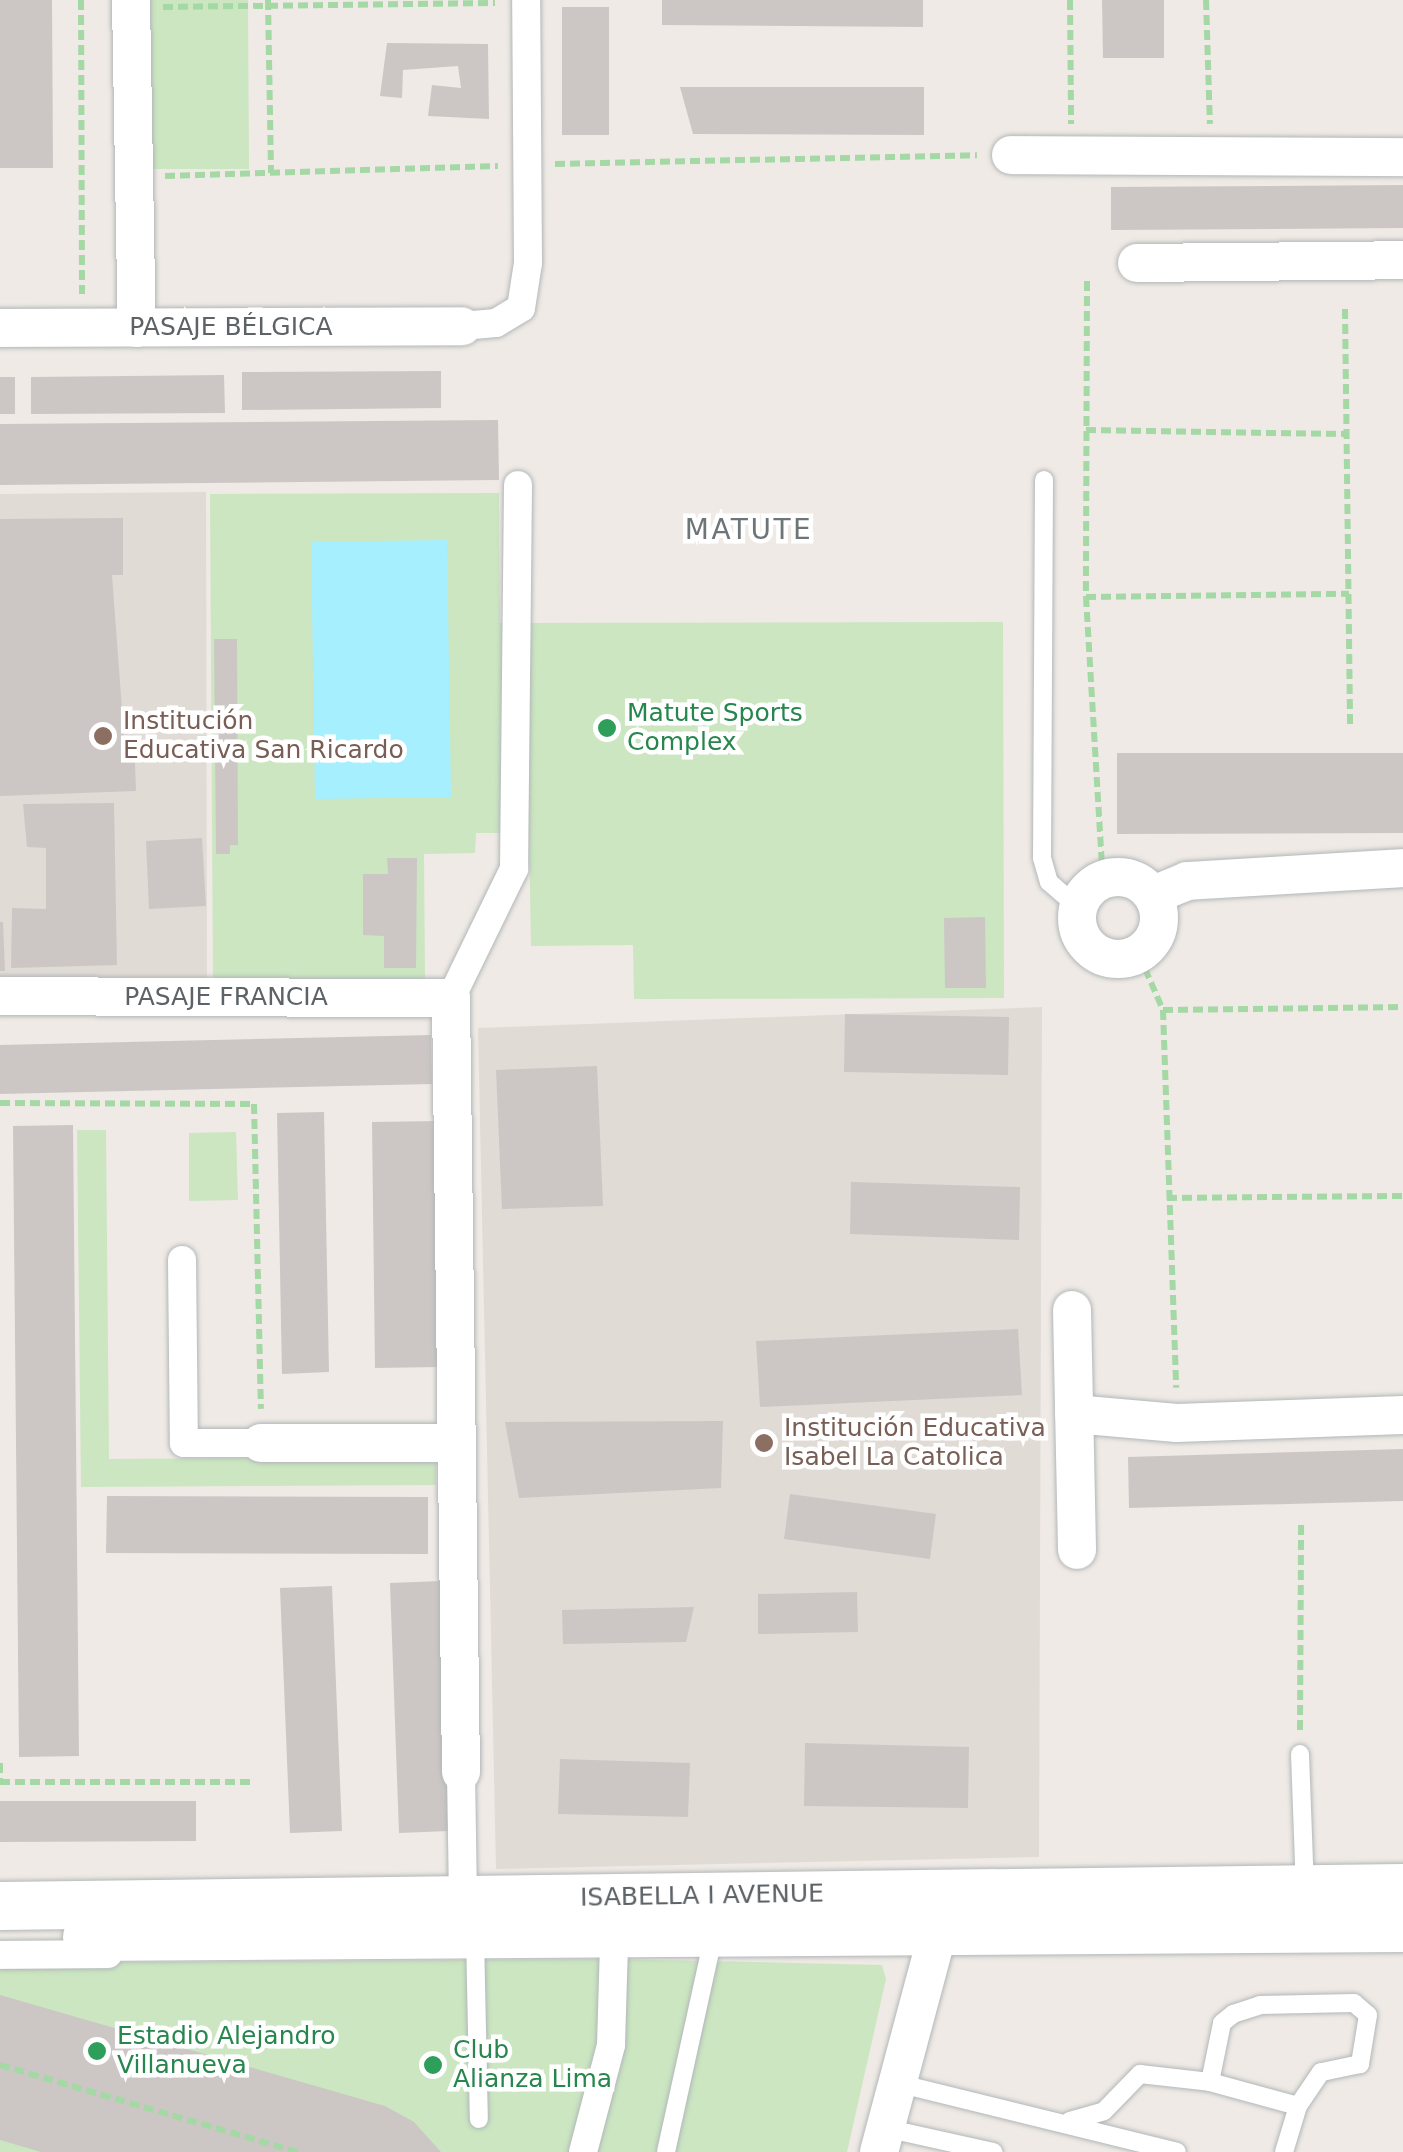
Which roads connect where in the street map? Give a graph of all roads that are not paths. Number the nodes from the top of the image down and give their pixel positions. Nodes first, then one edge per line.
1 (526, 1) edge
2 (130, 4) edge
3 (1011, 155) road end
4 (1403, 157) edge
5 (1403, 260) edge
6 (1137, 262) dead end
7 (462, 326) joint
8 (0, 328) edge
9 (137, 328) junction
10 (1044, 480) dead end
11 (518, 484) dead end
12 (1403, 868) edge
13 (1153, 895) junction
14 (1078, 908) junction
15 (0, 996) edge
16 (451, 998) junction
17 (182, 1260) dead end
18 (1072, 1310) dead end
19 (1074, 1414) junction
20 (1403, 1415) edge
21 (262, 1443) joint
22 (456, 1443) junction
23 (1077, 1550) dead end
24 (1300, 1754) road end
25 (461, 1772) joint
26 (1403, 1888) edge
27 (1304, 1889) junction
28 (0, 1906) edge
29 (938, 1913) junction
30 (472, 1928) junction
31 (1403, 1928) edge
32 (0, 1938) edge
33 (714, 1939) junction
34 (614, 1946) junction
35 (0, 1955) edge
36 (859, 1964) dead end
37 (1210, 2082) junction
38 (896, 2083) junction
39 (1298, 2106) junction
40 (479, 2120) dead end
41 (1070, 2121) junction
42 (882, 2140) edge
43 (583, 2152) edge
44 (666, 2152) edge
45 (993, 2152) edge
46 (1177, 2152) edge
47 (1284, 2152) edge

1 - 7 street
2 - 9 street
3 - 4 street
5 - 6 street
7 - 9 street, PASAJE BÉLGICA
8 - 9 street, PASAJE BÉLGICA
10 - 14 lane
11 - 16 street
12 - 13 street
13 - 14 street
13 - 14 street
15 - 16 street, PASAJE FRANCIA
16 - 22 street
17 - 21 street
18 - 19 street
19 - 20 street
19 - 23 street
21 - 22 street
22 - 25 street
24 - 27 lane
25 - 30 street
26 - 27 street, ISABELLA I AVENUE
27 - 29 street, ISABELLA I AVENUE
28 - 30 street, ISABELLA I AVENUE
29 - 30 street, ISABELLA I AVENUE
29 - 31 street, ISABELLA I AVENUE
29 - 33 street, ISABELLA I AVENUE
29 - 38 street
30 - 32 street, ISABELLA I AVENUE
30 - 33 street, ISABELLA I AVENUE
30 - 34 street
30 - 35 street
30 - 40 lane
33 - 34 street
33 - 36 street
33 - 44 lane
34 - 43 street
37 - 39 lane
37 - 39 lane
37 - 41 lane
38 - 41 lane
38 - 42 street
39 - 47 lane
41 - 46 lane
42 - 45 lane

